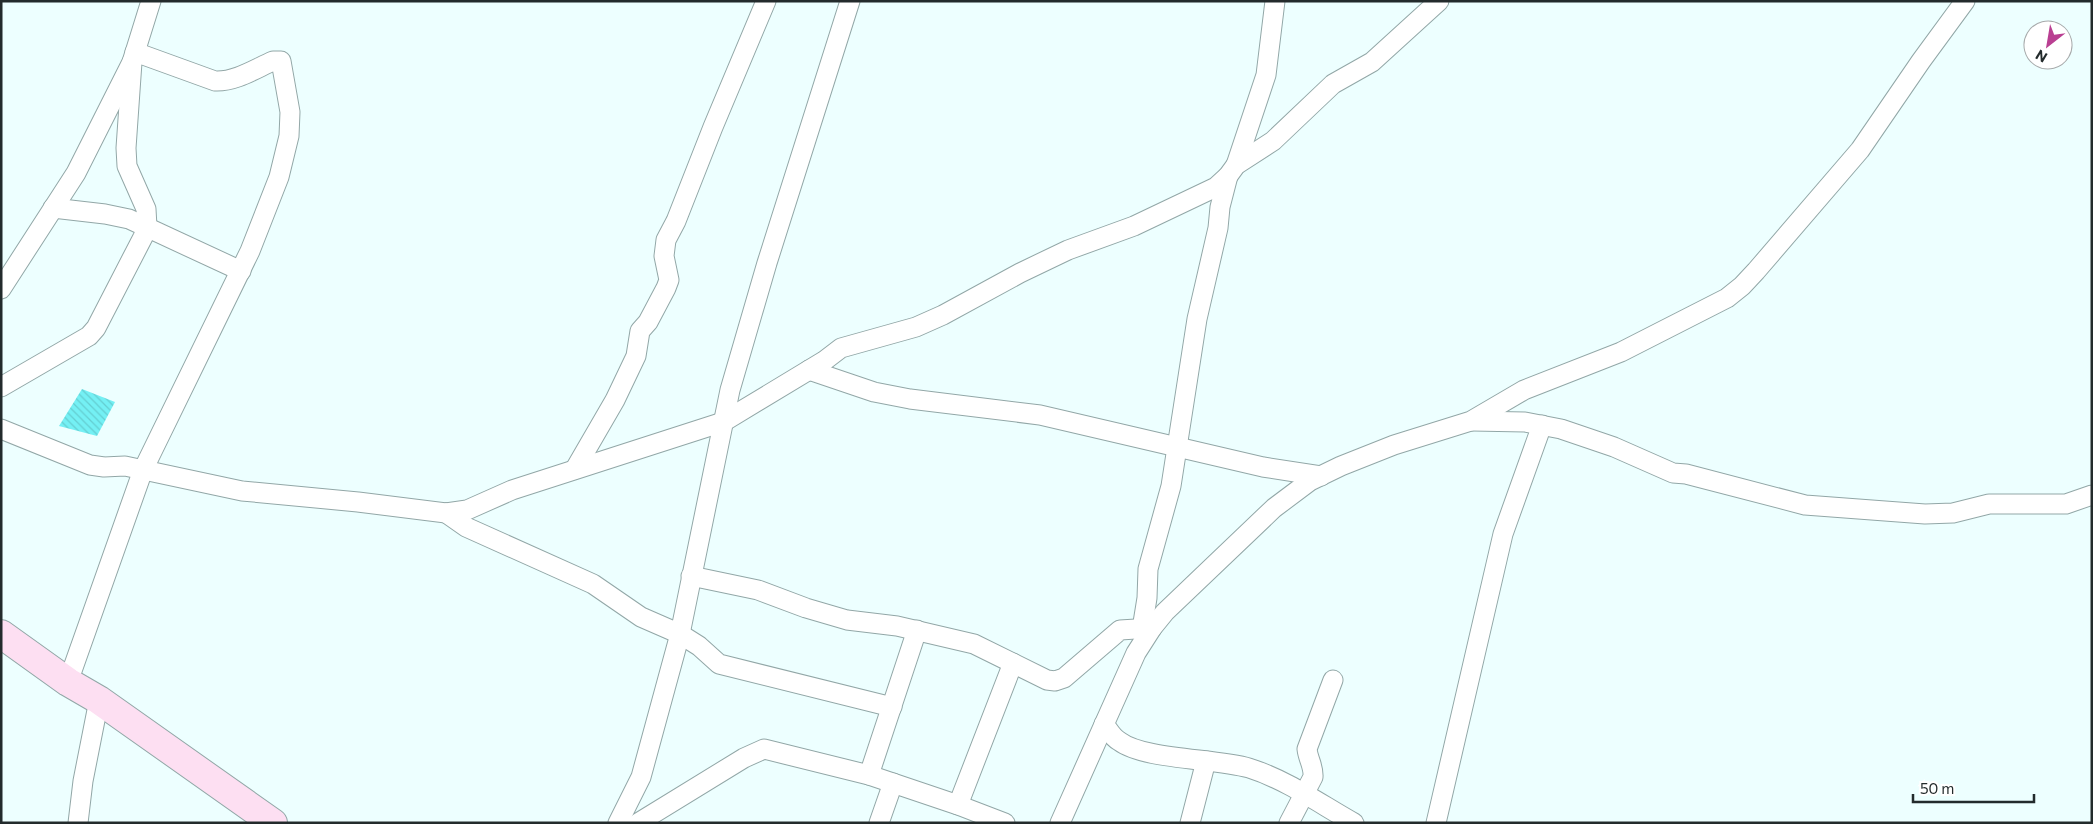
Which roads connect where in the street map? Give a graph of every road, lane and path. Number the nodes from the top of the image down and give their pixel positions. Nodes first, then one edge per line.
1 (151, 1) edge
2 (766, 1) edge
3 (850, 1) edge
4 (1275, 1) edge
5 (1439, 1) edge
6 (1965, 1) edge
7 (133, 57) junction
8 (1232, 170) junction
9 (53, 208) junction
10 (147, 227) junction
11 (241, 271) junction
12 (1, 289) edge
13 (809, 370) junction
14 (1, 386) edge
15 (723, 422) junction
16 (1471, 422) junction
17 (1542, 425) junction
18 (1, 429) edge
19 (1178, 447) junction
20 (575, 469) junction
21 (143, 470) junction
22 (1321, 476) junction
23 (2092, 494) edge
24 (446, 513) junction
25 (691, 576) junction
26 (1147, 628) junction
27 (917, 630) junction
28 (1, 634) edge
29 (680, 634) junction
30 (1013, 663) junction
31 (1332, 680) dead end
32 (68, 682) junction
33 (99, 700) junction
34 (892, 707) junction
35 (1104, 724) junction
36 (1206, 761) junction
37 (869, 775) junction
38 (893, 783) junction
39 (1306, 793) junction
40 (958, 805) junction
41 (78, 823) edge
42 (273, 823) edge
43 (618, 823) edge
44 (638, 823) edge
45 (879, 823) edge
46 (1005, 823) edge
47 (1060, 823) edge
48 (1190, 823) edge
49 (1290, 823) edge
50 (1354, 823) edge
51 (1436, 823) edge

1 - 7 street
2 - 20 street
3 - 15 street
4 - 8 street
5 - 8 street
6 - 16 street
7 - 9 street
7 - 10 street
7 - 11 street
8 - 13 street
8 - 19 street
9 - 10 street
9 - 12 street
10 - 11 street
10 - 14 street
11 - 21 street
13 - 15 street
13 - 19 street
15 - 20 street
15 - 25 street
16 - 17 street
16 - 22 street
17 - 23 street
17 - 51 street
18 - 21 street
19 - 22 street
19 - 26 street
20 - 24 street
21 - 24 street
21 - 32 street
22 - 26 street
24 - 29 street
25 - 27 street
25 - 29 street
26 - 30 street
26 - 35 street
27 - 30 street
27 - 34 street
28 - 32 main road
29 - 34 street
29 - 43 street
30 - 40 street
31 - 39 street
32 - 33 main road
33 - 41 street
33 - 42 main road
34 - 37 street
35 - 36 street
35 - 47 street
36 - 39 street
36 - 48 street
37 - 38 street
37 - 44 street
38 - 40 street
38 - 45 street
39 - 49 street
39 - 50 street
40 - 46 street

